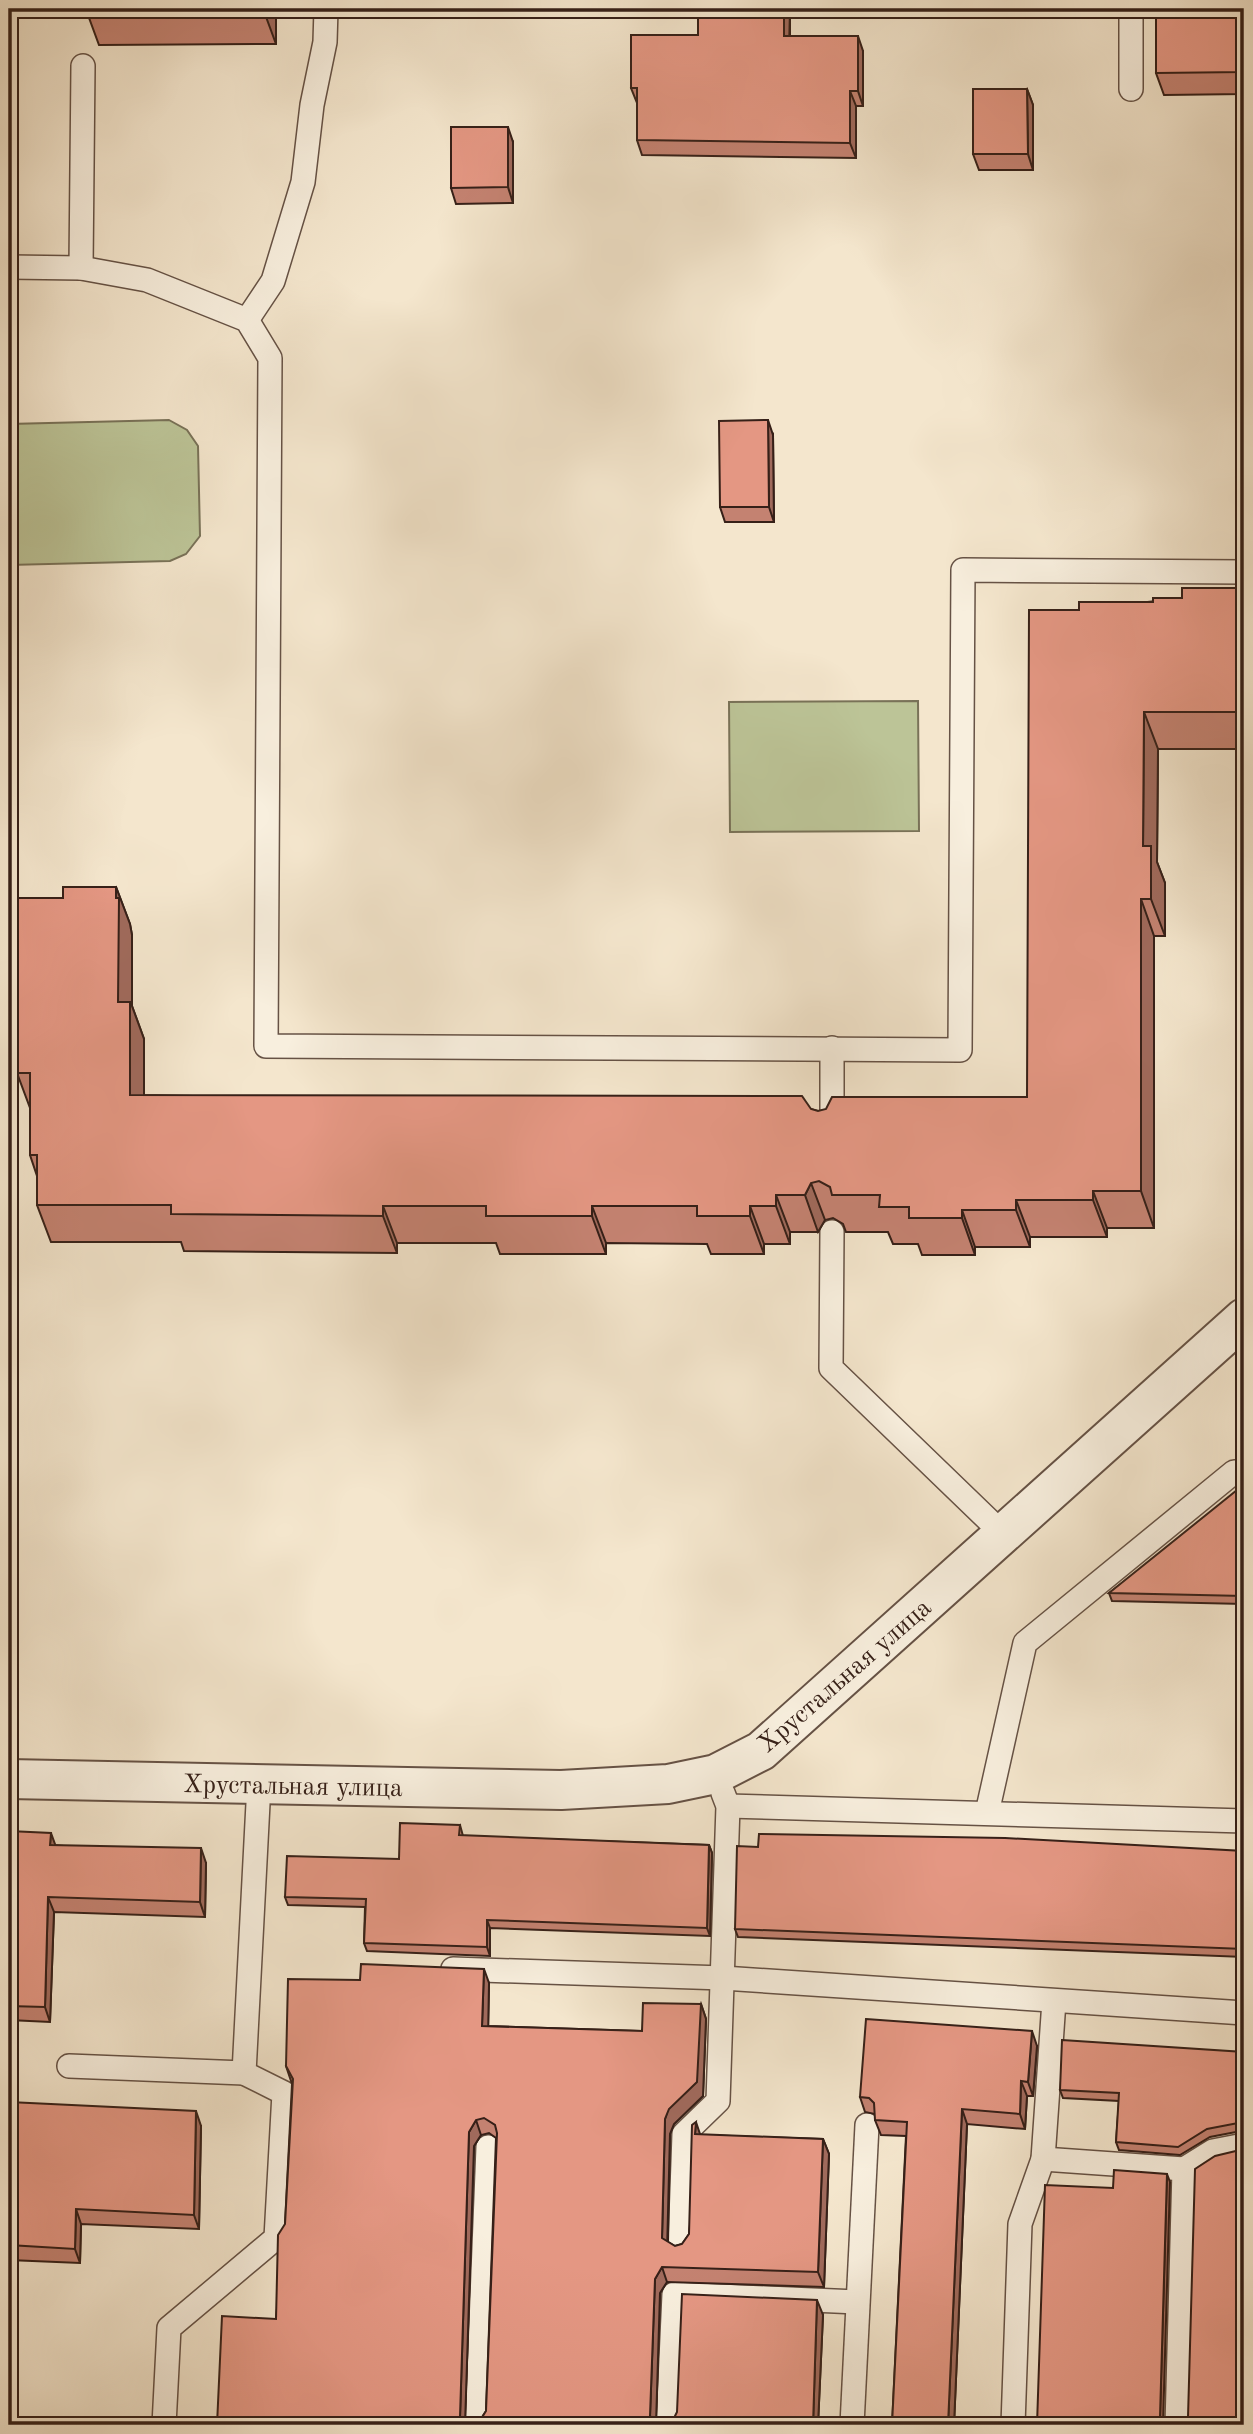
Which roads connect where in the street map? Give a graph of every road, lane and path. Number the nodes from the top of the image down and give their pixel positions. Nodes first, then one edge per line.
1 (326, 9) edge
2 (1131, 9) edge
3 (83, 66) dead end
4 (1131, 89) dead end
5 (9, 267) edge
6 (81, 268) junction
7 (247, 320) junction
8 (1244, 572) edge
9 (832, 1048) junction
10 (832, 1134) edge
11 (832, 1232) edge
12 (1244, 1318) edge
13 (1244, 1472) edge
14 (1003, 1534) junction
15 (9, 1779) edge
16 (259, 1784) junction
17 (722, 1790) junction
18 (986, 1813) junction
19 (1244, 1821) edge
20 (431, 1968) edge
21 (723, 1978) junction
22 (1054, 2001) junction
23 (1244, 2013) edge
24 (69, 2066) dead end
25 (244, 2073) junction
26 (867, 2125) dead end
27 (1244, 2145) edge
28 (488, 2147) edge
29 (1043, 2159) junction
30 (1184, 2169) junction
31 (680, 2247) edge
32 (858, 2302) junction
33 (164, 2425) edge
34 (477, 2425) edge
35 (668, 2425) edge
36 (852, 2425) edge
37 (1013, 2425) edge
38 (1177, 2425) edge

1 - 7 lane
2 - 4 lane
3 - 6 lane
5 - 6 lane
6 - 7 lane
7 - 9 lane
8 - 9 lane
9 - 10 lane
11 - 14 lane
12 - 14 street, Хрустальная улица
13 - 18 lane
14 - 17 street, Хрустальная улица
15 - 16 street, Хрустальная улица
16 - 17 street, Хрустальная улица
16 - 25 lane
17 - 18 lane
17 - 21 lane
18 - 19 lane
20 - 21 lane
21 - 22 lane
21 - 31 lane
22 - 23 lane
22 - 29 lane
24 - 25 lane
25 - 33 lane
26 - 32 lane
27 - 30 lane
28 - 34 lane
29 - 30 lane
29 - 37 lane
30 - 38 lane
32 - 35 lane
32 - 36 lane

